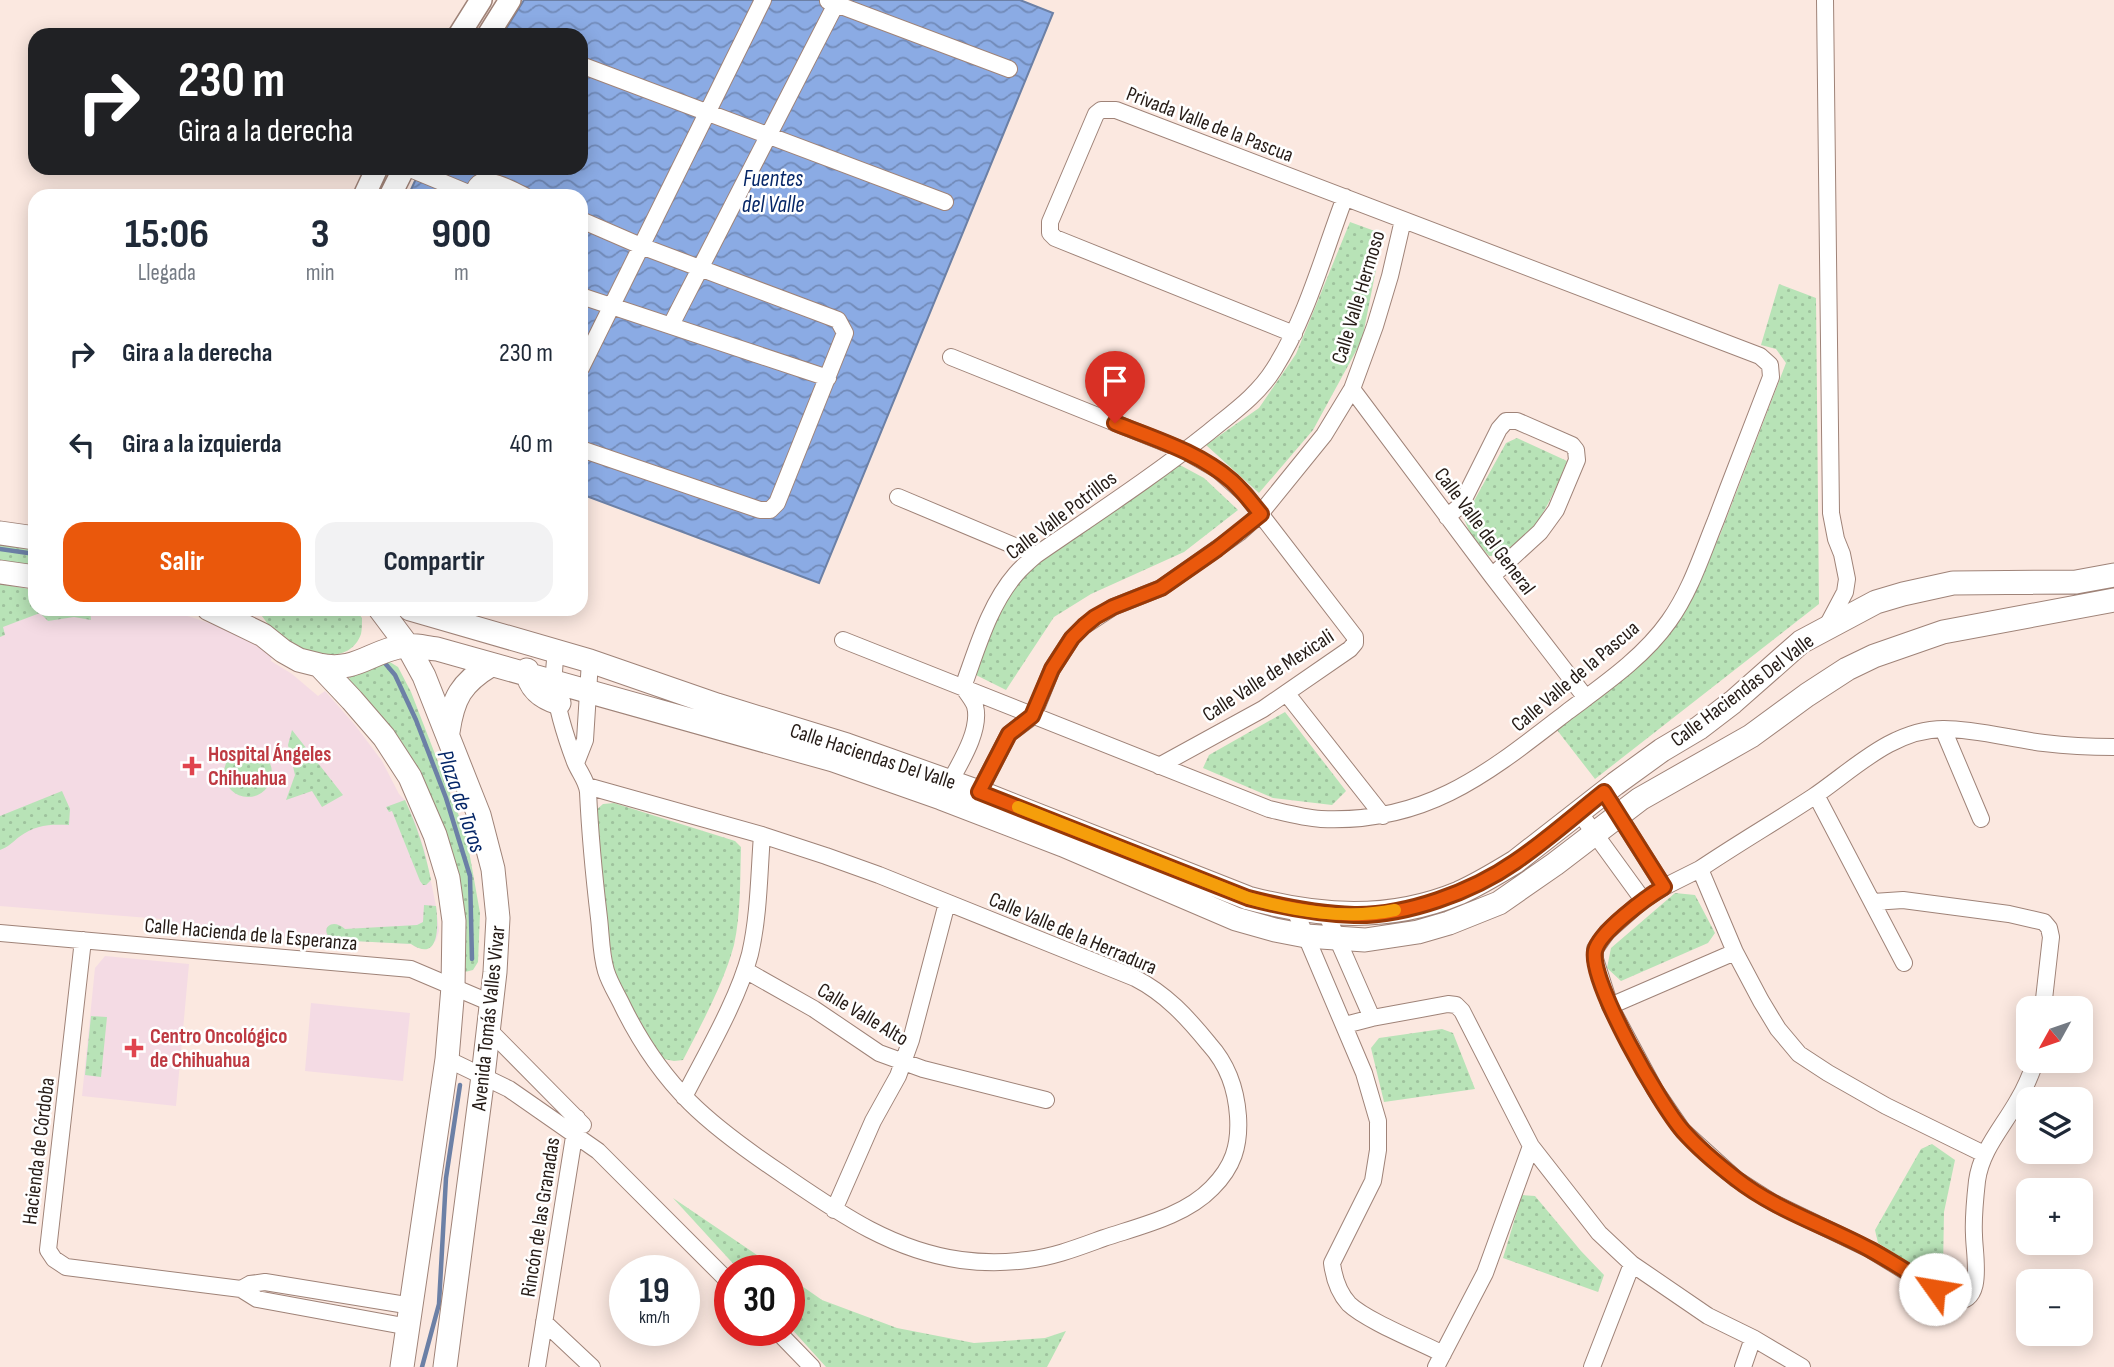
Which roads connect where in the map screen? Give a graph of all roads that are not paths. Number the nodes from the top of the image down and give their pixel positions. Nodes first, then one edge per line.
1 (481, 0) edge
2 (510, 0) edge
3 (763, 0) edge
4 (1825, 0) edge
5 (831, 2) edge
6 (463, 28) edge
7 (492, 28) edge
8 (588, 68) edge
9 (1009, 69) dead end
10 (708, 113) junction
11 (768, 135) junction
12 (422, 175) edge
13 (456, 189) edge
14 (475, 189) edge
15 (508, 189) edge
16 (1345, 197) junction
17 (945, 202) dead end
18 (1403, 220) junction
19 (588, 223) edge
20 (641, 246) junction
21 (700, 268) junction
22 (588, 299) edge
23 (611, 307) junction
24 (671, 325) junction
25 (1294, 334) junction
26 (588, 354) edge
27 (951, 357) dead end
28 (828, 379) junction
29 (1352, 389) junction
30 (588, 451) edge
31 (1185, 451) junction
32 (898, 497) dead end
33 (1261, 514) junction
34 (1447, 517) junction
35 (0, 533) edge
36 (28, 537) edge
37 (1036, 555) junction
38 (0, 572) edge
39 (2114, 575) edge
40 (28, 576) edge
41 (1492, 576) junction
42 (2114, 600) edge
43 (224, 616) edge
44 (251, 616) edge
45 (385, 616) edge
46 (435, 616) edge
47 (1827, 626) junction
48 (263, 635) junction
49 (843, 640) dead end
50 (527, 642) junction
51 (407, 645) junction
52 (556, 651) junction
53 (590, 661) junction
54 (319, 664) junction
55 (491, 665) junction
56 (528, 675) junction
57 (963, 687) junction
58 (556, 693) junction
59 (1287, 694) junction
60 (1586, 698) junction
61 (587, 700) junction
62 (1032, 716) junction
63 (1943, 729) junction
64 (447, 732) junction
65 (2114, 747) edge
66 (576, 763) junction
67 (1159, 766) junction
68 (587, 786) junction
69 (945, 789) junction
70 (1604, 792) junction
71 (1816, 795) junction
72 (974, 801) junction
73 (1579, 812) junction
74 (1619, 815) junction
75 (1383, 816) junction
76 (1981, 819) dead end
77 (1595, 834) junction
78 (762, 835) junction
79 (1700, 869) junction
80 (1664, 887) junction
81 (1643, 900) junction
82 (1872, 902) junction
83 (947, 903) junction
84 (1294, 908) junction
85 (1326, 913) junction
86 (0, 933) edge
87 (1306, 936) junction
88 (1338, 939) junction
89 (83, 940) junction
90 (1735, 952) junction
91 (1904, 963) dead end
92 (745, 970) junction
93 (453, 987) junction
94 (2044, 996) edge
95 (491, 1003) junction
96 (1610, 1006) junction
97 (1372, 1018) junction
98 (1345, 1025) junction
99 (488, 1029) junction
100 (447, 1059) junction
101 (902, 1062) junction
102 (2030, 1073) edge
103 (483, 1076) junction
104 (537, 1078) junction
105 (521, 1097) junction
106 (684, 1097) junction
107 (1046, 1100) dead end
108 (576, 1126) junction
109 (1531, 1146) junction
110 (1984, 1154) junction
111 (834, 1210) junction
112 (1632, 1264) junction
113 (714, 1267) edge
114 (411, 1317) junction
115 (544, 1322) junction
116 (1753, 1338) junction
117 (792, 1346) edge
118 (1440, 1360) edge
119 (402, 1367) edge
120 (445, 1367) edge
121 (537, 1367) edge
122 (592, 1367) edge
123 (812, 1367) edge
124 (1592, 1367) edge
125 (1742, 1367) edge
126 (1802, 1367) edge

1 - 6 street
2 - 7 street
3 - 10 street
4 - 47 street
5 - 9 street
5 - 11 street
8 - 10 street
10 - 11 street
10 - 20 street
11 - 17 street
11 - 21 street
12 - 13 street
14 - 15 street
16 - 18 street, Privada Valle de la Pascua
16 - 25 street, Calle Valle Potrillos
16 - 25 street, Privada Valle de la Pascua
18 - 29 street, Calle Valle Hermoso
18 - 60 street, Calle Valle de la Pascua
19 - 20 street
20 - 21 street
20 - 23 street
21 - 24 street
21 - 28 street
22 - 23 street
23 - 24 street
23 - 26 street
24 - 28 street
25 - 31 street, Calle Valle Potrillos
27 - 31 street, Calle Valle de Mexicali
28 - 30 street
29 - 33 street, Calle Valle Hermoso
29 - 34 street, Calle Valle del General
31 - 33 street, Calle Valle de Mexicali
31 - 37 street, Calle Valle Potrillos
32 - 37 street
33 - 59 street, Calle Valle de Mexicali
33 - 62 street, Calle Valle Hermoso
34 - 41 street, Calle Valle del General
34 - 41 street
35 - 36 main road
37 - 57 street, Calle Valle Potrillos
38 - 40 main road
39 - 47 main road, Calle Haciendas Del Valle
41 - 60 street, Calle Valle del General
42 - 74 main road, Calle Haciendas Del Valle
43 - 48 main road
44 - 48 main road
45 - 51 main road, Avenida Tomás Valles Vivar
46 - 50 main road, Calle Haciendas Del Valle
47 - 70 main road, Calle Haciendas Del Valle
48 - 54 main road, Avenida Tomás Valles Vivar
49 - 57 street
50 - 52 main road, Calle Haciendas Del Valle
50 - 56 main road
51 - 54 main road
51 - 55 main road, Calle Haciendas Del Valle
51 - 64 main road, Avenida Tomás Valles Vivar
52 - 53 main road, Calle Haciendas Del Valle
52 - 58 street, Calle Valle de la Herradura
53 - 61 street
53 - 69 main road, Calle Haciendas Del Valle
54 - 93 main road, Avenida Tomás Valles Vivar
55 - 56 main road, Calle Haciendas Del Valle
55 - 64 main road
56 - 58 main road, Calle Haciendas Del Valle
57 - 62 street
57 - 69 street
58 - 61 main road, Calle Haciendas Del Valle
58 - 66 street, Calle Valle de la Herradura
59 - 67 street, Calle Valle de Mexicali
59 - 75 street
60 - 75 street, Calle Valle de la Pascua
61 - 66 street
61 - 69 main road, Calle Haciendas Del Valle
62 - 67 street, Calle Valle de la Pascua
62 - 72 street, Calle Valle Hermoso
63 - 65 street
63 - 71 street
63 - 76 street
64 - 95 main road, Avenida Tomás Valles Vivar
66 - 68 street, Calle Valle de la Herradura
67 - 75 street, Calle Valle de la Pascua
68 - 78 street, Calle Valle de la Herradura
68 - 106 street, Calle Valle de la Herradura
69 - 72 main road, Calle Haciendas Del Valle
70 - 73 main road, Calle Haciendas Del Valle
70 - 74 street
71 - 79 street
71 - 82 street
72 - 84 main road, Calle Haciendas Del Valle
72 - 87 main road, Calle Haciendas Del Valle
73 - 77 street
73 - 85 main road, Calle Haciendas Del Valle
74 - 77 main road, Calle Haciendas Del Valle
74 - 80 street
77 - 81 street
77 - 88 main road, Calle Haciendas Del Valle
78 - 83 street, Calle Valle de la Herradura
78 - 92 street
79 - 80 street
79 - 90 street
80 - 81 street
81 - 96 street
82 - 91 street
82 - 94 street
83 - 101 street
83 - 111 street, Calle Valle de la Herradura
84 - 85 main road, Calle Haciendas Del Valle
84 - 87 street
85 - 88 street
86 - 89 street, Calle Hacienda de la Esperanza
87 - 88 main road, Calle Haciendas Del Valle
87 - 98 street
88 - 97 street
89 - 93 street, Calle Hacienda de la Esperanza
89 - 114 street, Hacienda de Córdoba
90 - 96 street
90 - 110 street
92 - 101 street, Calle Valle Alto
92 - 106 street
93 - 95 street, Calle Hacienda de la Esperanza
93 - 100 main road, Avenida Tomás Valles Vivar
95 - 99 main road, Avenida Tomás Valles Vivar
96 - 110 street
97 - 98 street
97 - 109 street
98 - 118 street
99 - 103 main road, Avenida Tomás Valles Vivar
99 - 104 street
100 - 103 street
100 - 114 main road, Avenida Tomás Valles Vivar
101 - 107 street, Calle Valle Alto
101 - 111 street
102 - 110 street
103 - 105 street
103 - 120 main road, Avenida Tomás Valles Vivar
104 - 105 street
104 - 108 street
105 - 108 street
106 - 111 street, Calle Valle de la Herradura
108 - 113 street
108 - 115 street, Rincón de las Granadas
109 - 112 street
109 - 118 street
112 - 116 street
112 - 124 street
114 - 119 main road, Avenida Tomás Valles Vivar
115 - 121 street, Rincón de las Granadas
115 - 122 street, Rincón de las Granadas
116 - 125 street
116 - 126 street
117 - 123 street

